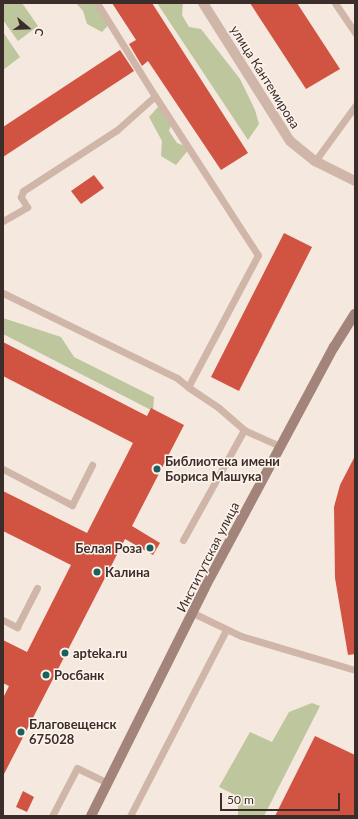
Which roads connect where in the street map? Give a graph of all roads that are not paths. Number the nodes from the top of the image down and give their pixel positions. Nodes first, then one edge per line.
1 (98, 3) edge
2 (202, 3) edge
3 (335, 3) edge
4 (355, 33) edge
5 (155, 96) junction
6 (355, 106) edge
7 (315, 161) junction
8 (355, 181) edge
9 (3, 220) edge
10 (3, 293) edge
11 (355, 314) edge
12 (188, 387) junction
13 (244, 430) junction
14 (280, 446) junction
15 (92, 465) dead end
16 (3, 470) edge
17 (183, 540) dead end
18 (38, 588) dead end
19 (193, 613) junction
20 (3, 620) edge
21 (226, 630) junction
22 (355, 670) edge
23 (108, 783) junction
24 (52, 816) edge
25 (91, 816) edge
26 (130, 816) edge

1 - 5 lane
2 - 7 street, улица Кантемирова
3 - 4 lane
5 - 9 lane
5 - 12 lane
6 - 7 lane
7 - 8 street, улица Кантемирова
10 - 12 lane
11 - 14 main road, Институтская улица
12 - 13 lane
13 - 14 lane
13 - 17 lane
14 - 19 main road, Институтская улица
15 - 16 lane
18 - 20 lane
19 - 21 lane
19 - 23 main road, Институтская улица
21 - 22 lane
21 - 26 lane
23 - 24 lane
23 - 25 main road, Институтская улица

